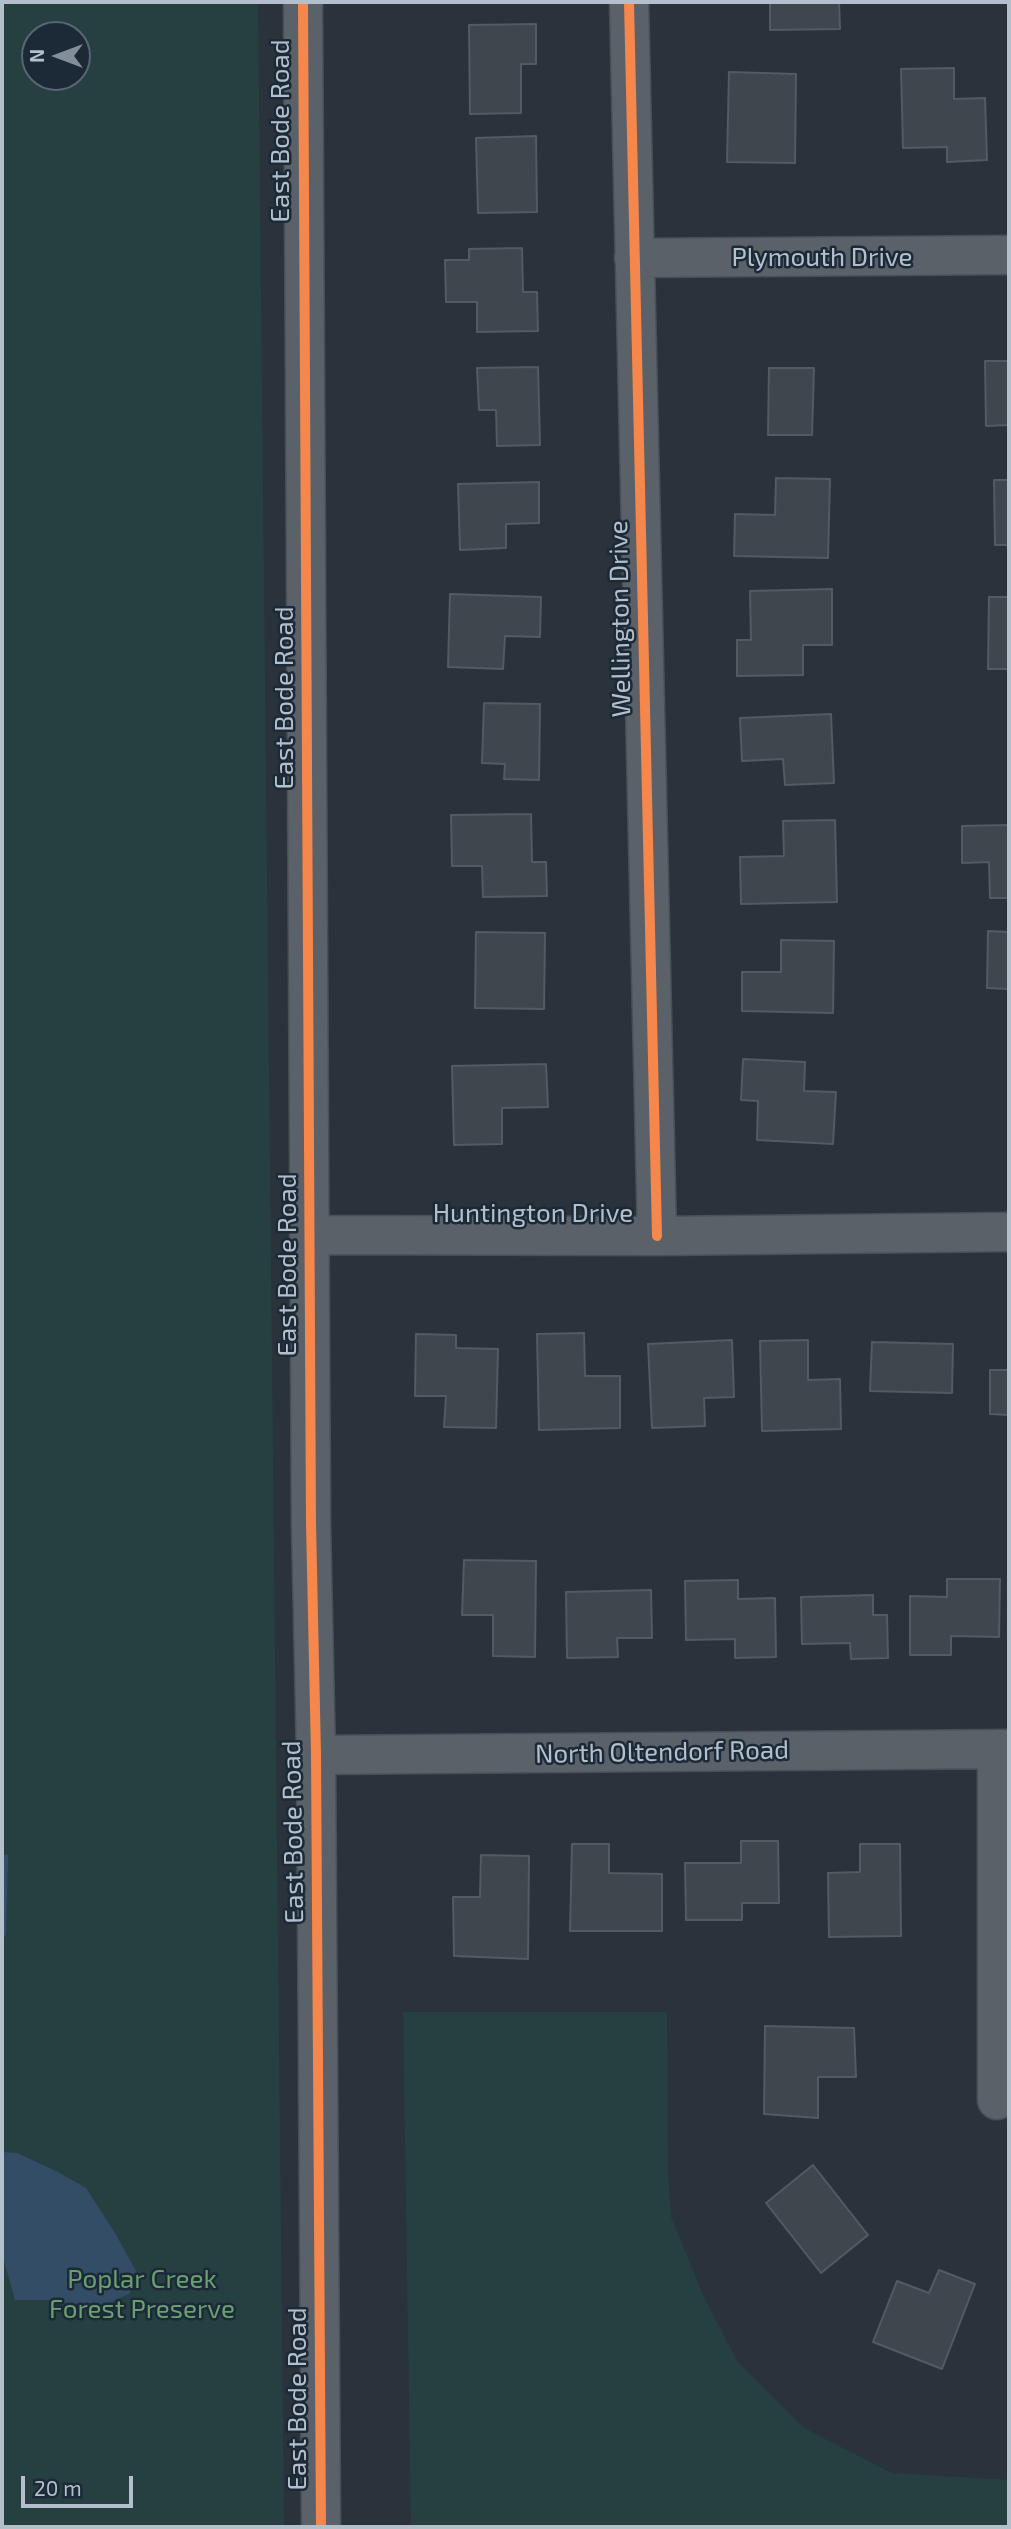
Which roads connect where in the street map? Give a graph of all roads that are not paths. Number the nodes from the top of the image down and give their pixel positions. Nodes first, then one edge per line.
1 (303, 2) edge
2 (629, 2) edge
3 (1009, 255) edge
4 (634, 258) junction
5 (1009, 1232) edge
6 (309, 1235) junction
7 (657, 1236) junction
8 (1003, 1749) edge
9 (316, 1755) junction
10 (997, 2100) dead end
11 (321, 2527) edge

1 - 6 street, East Bode Road
2 - 4 street, Wellington Drive
3 - 4 street, Plymouth Drive
4 - 7 street, Wellington Drive
5 - 7 street, Huntington Drive
6 - 7 street, Huntington Drive
6 - 9 street, East Bode Road
8 - 9 street, North Oltendorf Road
8 - 10 street
9 - 11 street, East Bode Road

